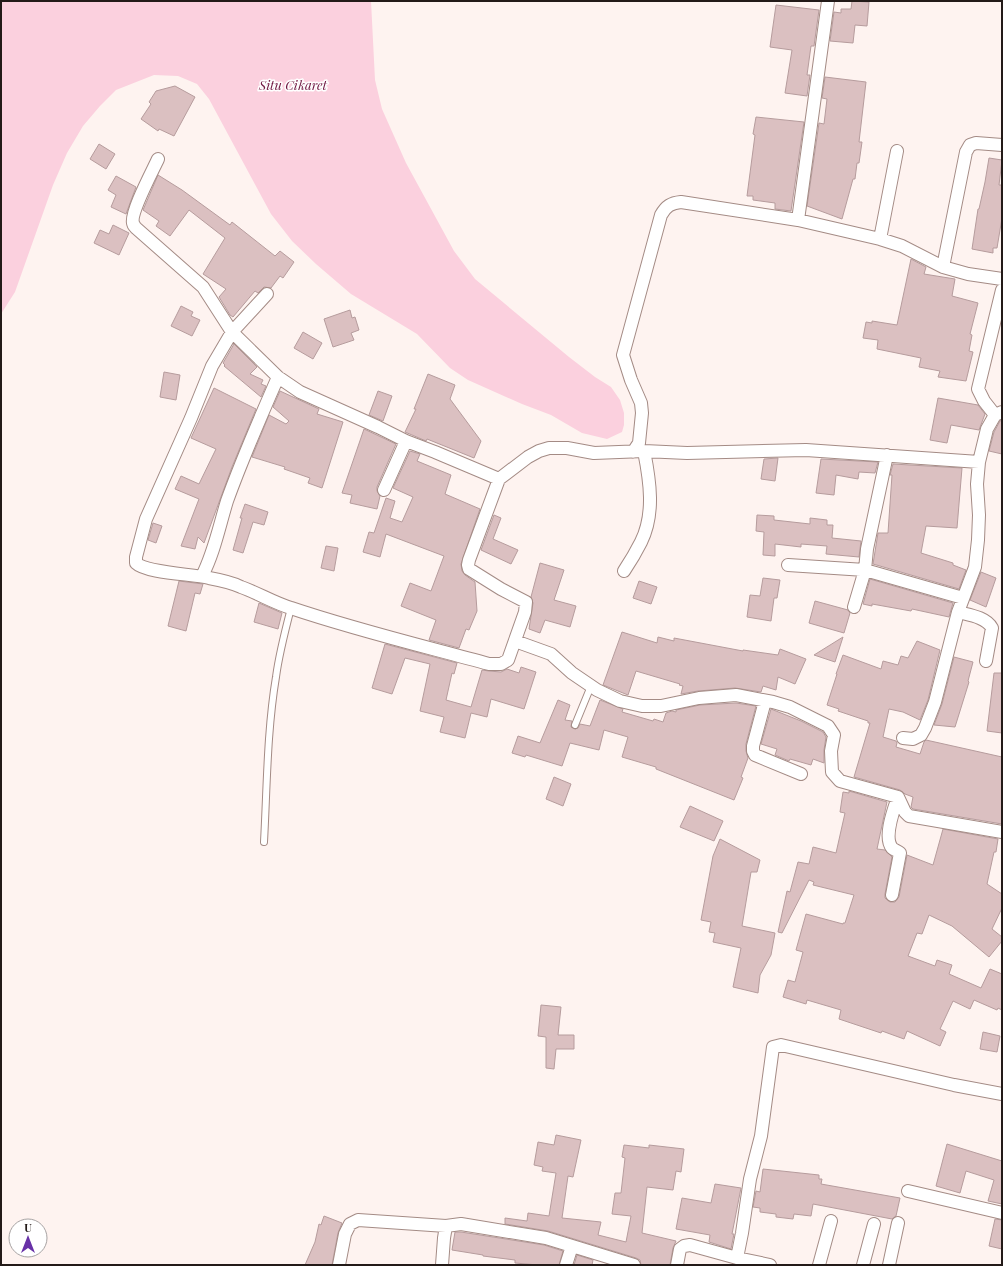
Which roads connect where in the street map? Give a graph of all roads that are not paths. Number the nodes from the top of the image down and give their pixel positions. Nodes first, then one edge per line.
1 (828, 1) edge
2 (1002, 145) edge
3 (897, 151) dead end
4 (158, 159) dead end
5 (798, 220) junction
6 (880, 239) junction
7 (943, 267) junction
8 (1002, 279) edge
9 (1002, 290) edge
10 (267, 294) dead end
11 (232, 332) junction
12 (278, 377) junction
13 (998, 413) edge
14 (406, 441) junction
15 (638, 451) junction
16 (887, 455) junction
17 (979, 462) junction
18 (499, 479) junction
19 (384, 490) dead end
20 (788, 565) dead end
21 (865, 570) junction
22 (624, 571) dead end
23 (202, 576) junction
24 (963, 598) junction
25 (854, 607) dead end
26 (291, 608) junction
27 (958, 612) junction
28 (996, 634) edge
29 (515, 641) junction
30 (986, 661) dead end
31 (591, 686) junction
32 (765, 701) junction
33 (575, 725) dead end
34 (903, 738) dead end
35 (801, 774) dead end
36 (898, 797) junction
37 (1002, 832) edge
38 (264, 842) dead end
39 (892, 895) dead end
40 (1002, 1094) edge
41 (908, 1191) dead end
42 (1002, 1214) edge
43 (831, 1222) dead end
44 (898, 1223) dead end
45 (874, 1224) dead end
46 (446, 1226) junction
47 (572, 1246) junction
48 (737, 1258) junction
49 (339, 1265) edge
50 (442, 1265) edge
51 (566, 1265) edge
52 (634, 1265) edge
53 (677, 1265) edge
54 (770, 1265) edge
55 (819, 1265) edge
56 (863, 1265) edge
57 (889, 1265) edge

1 - 5 street
2 - 7 street
3 - 6 street
4 - 11 street
5 - 6 street
5 - 15 street
6 - 7 street
7 - 8 street
9 - 13 street
10 - 11 street
11 - 12 street
11 - 23 street
12 - 14 street
12 - 23 street
13 - 17 street
14 - 18 street
14 - 19 street
15 - 16 street
15 - 18 street
15 - 22 street
16 - 17 street
16 - 21 street
17 - 24 street
18 - 29 street
20 - 21 street
21 - 24 street
21 - 25 street
23 - 26 street
24 - 27 street
26 - 29 street
26 - 38 lane
27 - 28 street
27 - 34 street
28 - 30 street
29 - 31 street
31 - 32 street
31 - 33 lane
32 - 35 street
32 - 36 street
36 - 37 street
36 - 39 street
40 - 48 street
41 - 42 street
43 - 55 street
44 - 57 street
45 - 56 street
46 - 47 street
46 - 49 street
46 - 50 street
47 - 51 street
47 - 52 street
48 - 53 street
48 - 54 street

